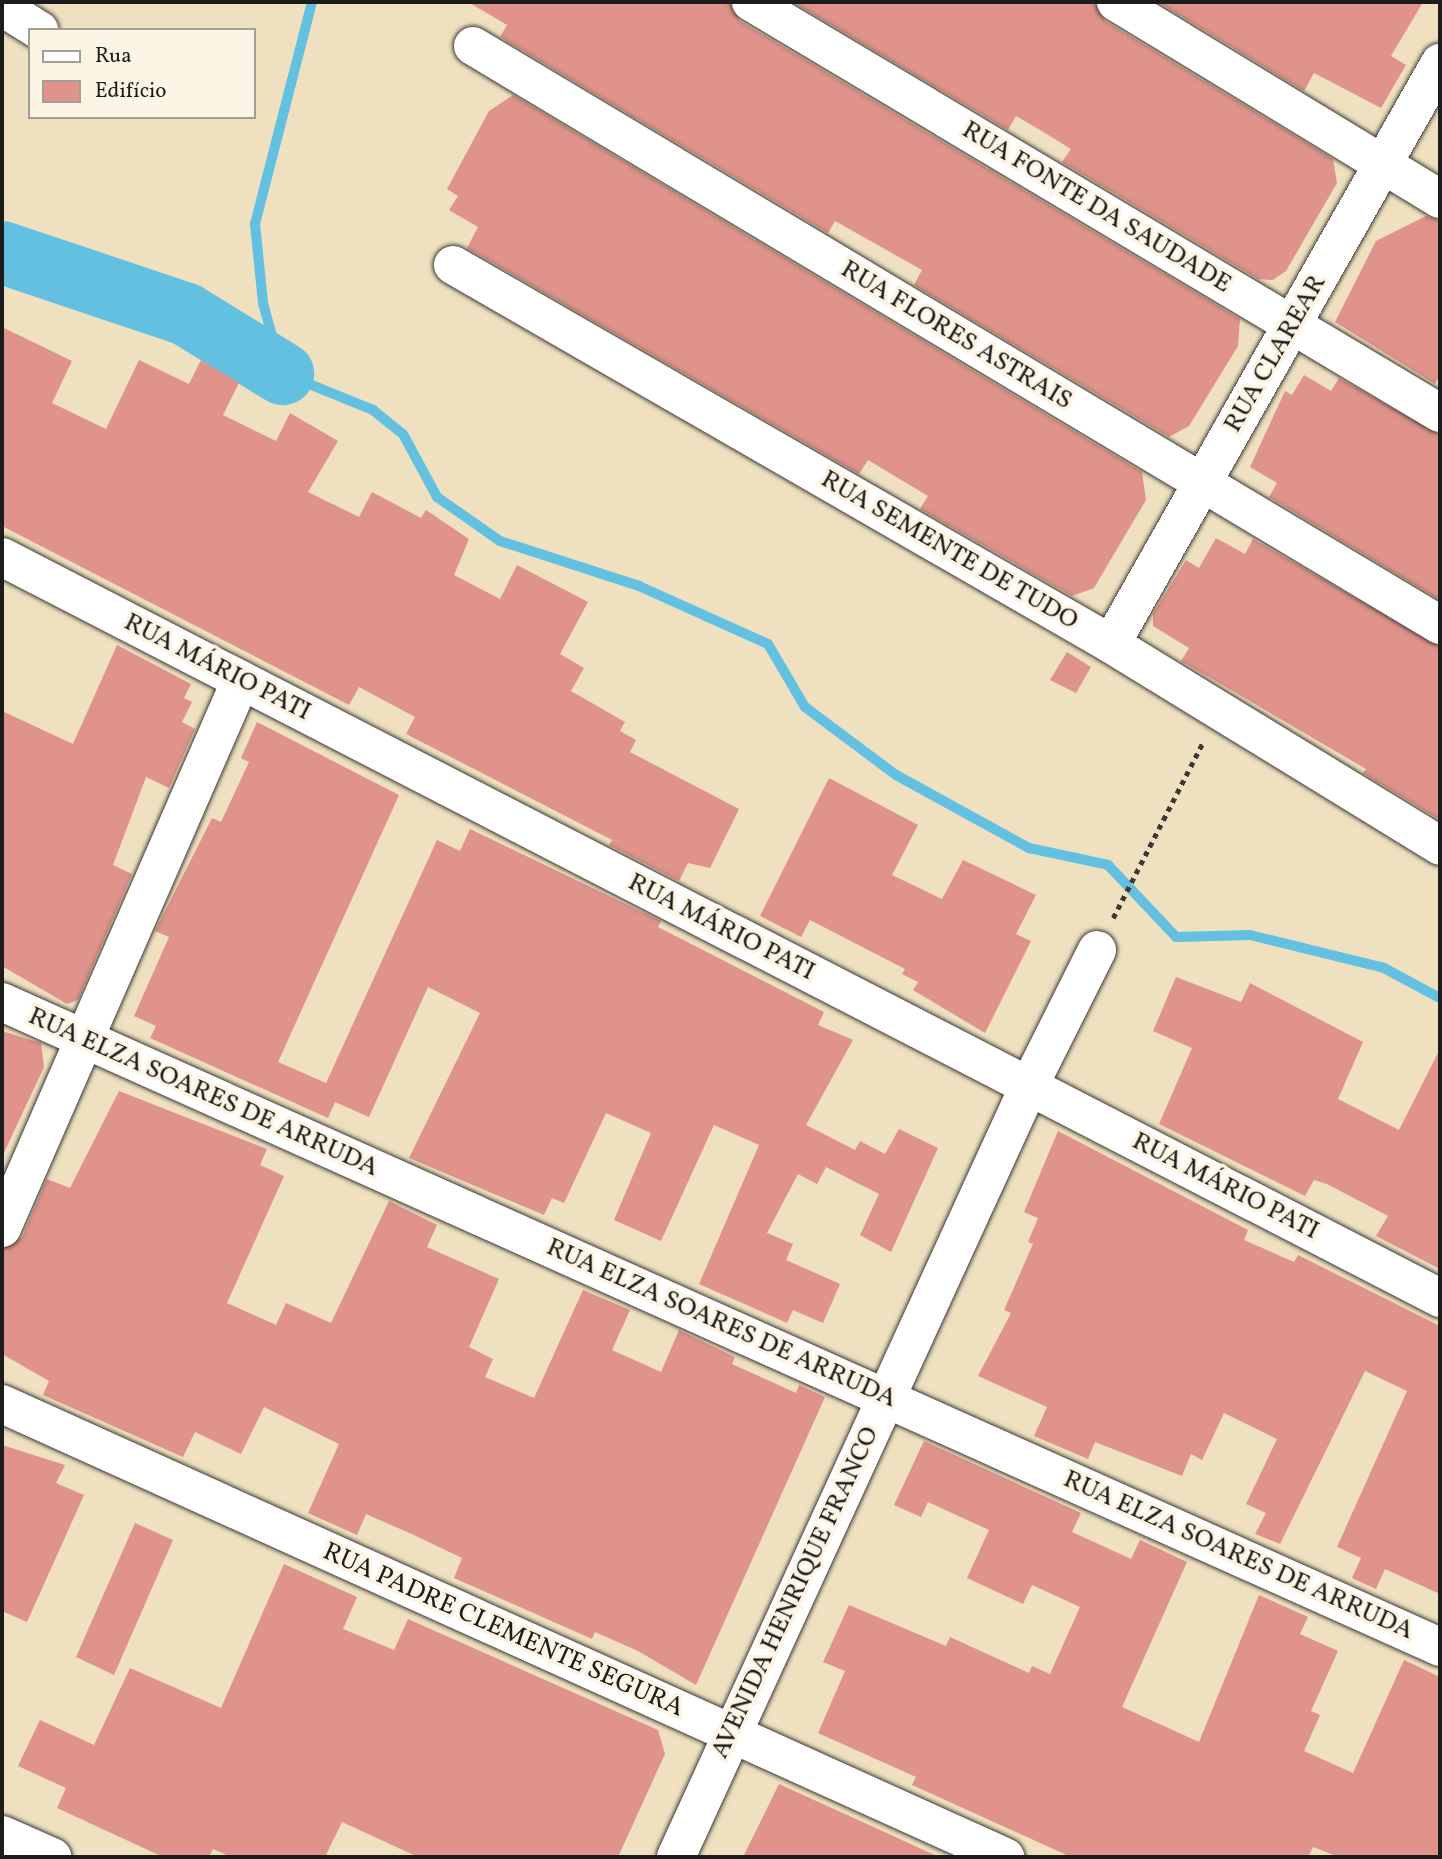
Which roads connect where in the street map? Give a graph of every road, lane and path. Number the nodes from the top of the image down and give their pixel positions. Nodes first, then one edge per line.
1 (751, 2) edge
2 (1116, 2) edge
3 (2, 7) edge
4 (36, 28) edge
5 (472, 46) dead end
6 (1440, 63) edge
7 (1382, 166) junction
8 (1440, 199) edge
9 (453, 265) dead end
10 (1294, 326) junction
11 (1440, 413) edge
12 (1201, 483) junction
13 (2, 557) edge
14 (1440, 625) edge
15 (1111, 644) junction
16 (241, 680) junction
17 (1219, 711) junction
18 (1440, 846) edge
19 (1097, 950) joint
20 (2, 1002) edge
21 (88, 1041) junction
22 (1028, 1086) junction
23 (2, 1228) edge
24 (1440, 1298) edge
25 (886, 1397) junction
26 (2, 1404) edge
27 (1440, 1647) edge
28 (731, 1734) junction
29 (2, 1835) edge
30 (52, 1857) edge
31 (676, 1857) edge
32 (1005, 1857) edge

1 - 10 street, RUA FONTE DA SAUDADE
2 - 7 street
3 - 4 street
5 - 12 street, RUA FLORES ASTRAIS
6 - 7 street, RUA CLAREAR
7 - 8 street
7 - 10 street, RUA CLAREAR
9 - 15 street, RUA SEMENTE DE TUDO
10 - 11 street, RUA FONTE DA SAUDADE
10 - 12 street, RUA CLAREAR
12 - 14 street, RUA FLORES ASTRAIS
12 - 15 street, RUA CLAREAR
13 - 16 street, RUA MÁRIO PATI
15 - 17 street, RUA SEMENTE DE TUDO
16 - 21 street
16 - 22 street, RUA MÁRIO PATI
17 - 18 street, RUA SEMENTE DE TUDO
17 - 19 path
19 - 22 street, AVENIDA HENRIQUE FRANCO
20 - 21 street, RUA ELZA SOARES DE ARRUDA
21 - 23 street
21 - 25 street, RUA ELZA SOARES DE ARRUDA
22 - 24 street, RUA MÁRIO PATI
22 - 25 street, AVENIDA HENRIQUE FRANCO
25 - 27 street, RUA ELZA SOARES DE ARRUDA
25 - 28 street, AVENIDA HENRIQUE FRANCO
26 - 28 street, RUA PADRE CLEMENTE SEGURA
28 - 31 street, AVENIDA HENRIQUE FRANCO
28 - 32 street, RUA PADRE CLEMENTE SEGURA
29 - 30 street

